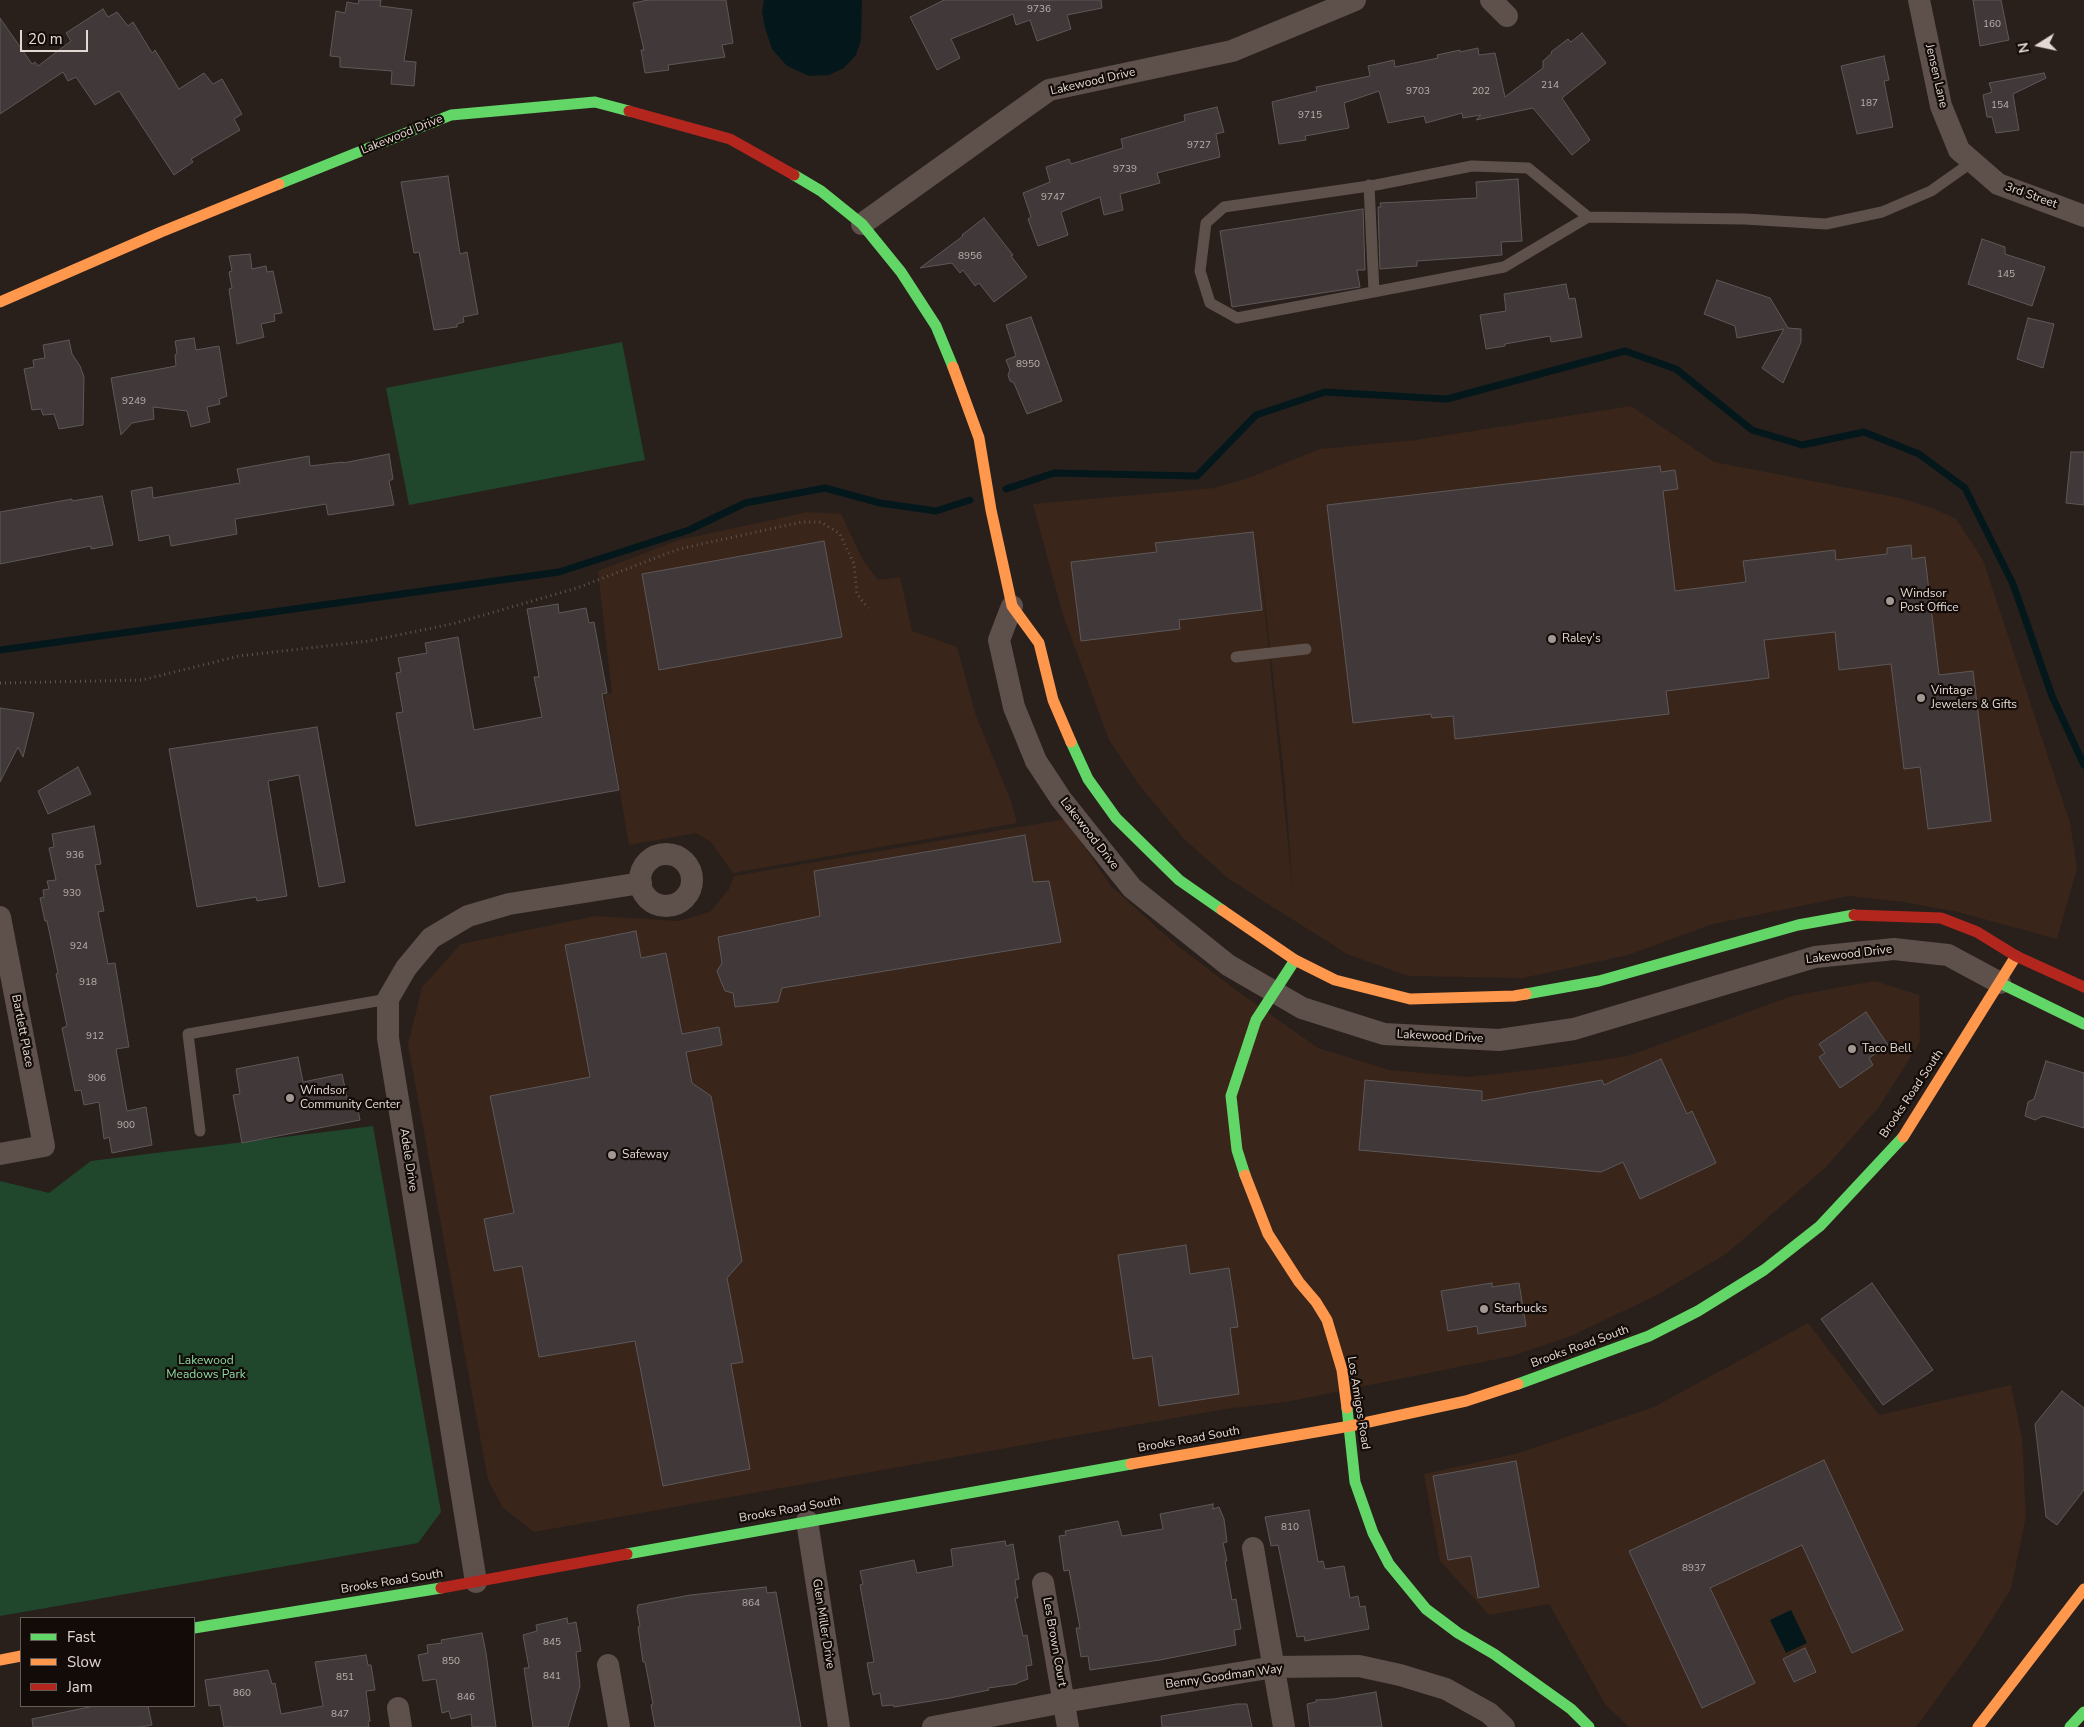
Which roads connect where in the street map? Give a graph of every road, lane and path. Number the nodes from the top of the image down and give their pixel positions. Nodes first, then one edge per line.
1 (1355, 0) edge
2 (1492, 0) edge
3 (1919, 0) edge
4 (1507, 16) dead end
5 (1966, 156) junction
6 (1369, 186) junction
7 (2084, 216) edge
8 (1588, 217) junction
9 (862, 224) junction
10 (1374, 292) junction
11 (0, 302) edge
12 (1012, 606) junction
13 (868, 608) dead end
14 (1306, 649) dead end
15 (1236, 657) dead end
16 (0, 683) edge
17 (641, 884) dead end
18 (0, 916) edge
19 (2016, 956) junction
20 (1295, 960) junction
21 (2000, 983) junction
22 (2084, 987) edge
23 (1274, 993) junction
24 (388, 999) junction
25 (2084, 1024) edge
26 (200, 1131) dead end
27 (0, 1154) edge
28 (1350, 1426) junction
29 (808, 1521) junction
30 (1253, 1548) dead end
31 (476, 1582) junction
32 (1043, 1583) dead end
33 (2084, 1589) edge
34 (195, 1628) edge
35 (20, 1656) edge
36 (0, 1660) edge
37 (608, 1665) dead end
38 (1274, 1668) junction
39 (1064, 1702) junction
40 (2084, 1712) edge
41 (619, 1727) edge
42 (839, 1727) edge
43 (933, 1727) edge
44 (1068, 1727) edge
45 (1284, 1727) edge
46 (1504, 1727) edge
47 (1589, 1727) edge
48 (1978, 1727) edge
49 (2070, 1727) edge

1 - 9 street, Lakewood Drive
2 - 4 street
3 - 5 street, Jensen Lane
5 - 7 street, 3rd Street
5 - 8 lane
6 - 8 lane
6 - 10 lane
6 - 10 lane
8 - 10 lane
9 - 11 main road, Lakewood Drive
9 - 12 main road, Lakewood Drive
12 - 20 main road, Lakewood Drive
12 - 23 street, Lakewood Drive
13 - 16 path
14 - 15 lane
17 - 24 street
18 - 27 street, Bartlett Place
19 - 20 main road, Lakewood Drive
19 - 21 main road, Brooks Road South
19 - 22 main road, Lakewood Drive
20 - 23 main road, Los Amigos Road
21 - 23 street, Lakewood Drive
21 - 25 main road, Lakewood Drive
21 - 28 main road, Brooks Road South
23 - 28 main road, Los Amigos Road
24 - 26 lane
24 - 31 street, Adele Drive
28 - 29 main road, Brooks Road South
28 - 47 main road, Los Amigos Road
29 - 31 main road, Brooks Road South
29 - 42 street, Glen Miller Drive
30 - 38 street
31 - 34 main road, Brooks Road South
32 - 39 street, Les Brown Court
33 - 48 main road
35 - 36 main road
37 - 41 street
38 - 39 street, Benny Goodman Way
38 - 45 street
38 - 46 street, Benny Goodman Way
39 - 43 street, Benny Goodman Way
39 - 44 street, Les Brown Court
40 - 49 main road

